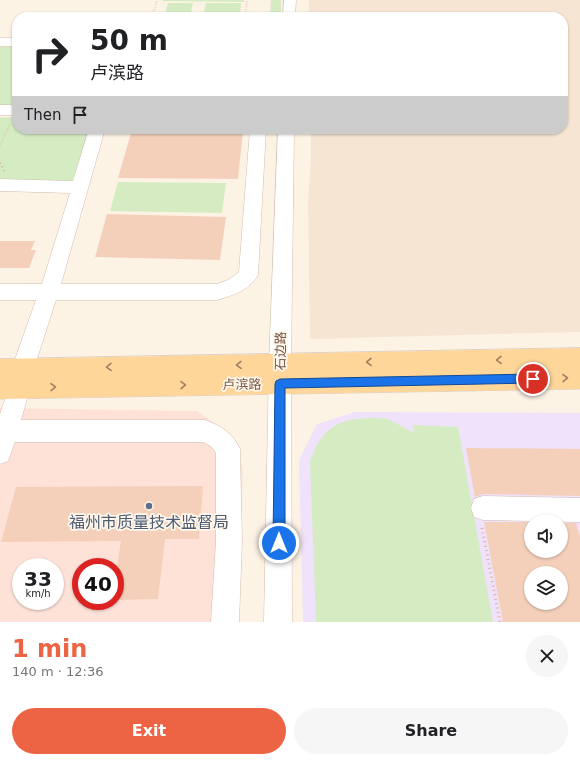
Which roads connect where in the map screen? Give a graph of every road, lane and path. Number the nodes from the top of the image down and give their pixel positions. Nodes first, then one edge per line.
1 (157, 0) edge
2 (247, 0) edge
3 (290, 0) edge
4 (153, 12) edge
5 (246, 12) edge
6 (289, 12) edge
7 (0, 42) edge
8 (12, 42) edge
9 (0, 110) edge
10 (12, 110) edge
11 (12, 120) edge
12 (96, 134) edge
13 (258, 134) edge
14 (286, 134) edge
15 (1, 141) edge
16 (0, 145) edge
17 (0, 186) edge
18 (80, 187) junction
19 (0, 292) edge
20 (49, 292) junction
21 (580, 358) edge
22 (0, 369) edge
23 (280, 374) junction
24 (580, 378) edge
25 (14, 381) edge
26 (7, 430) junction
27 (0, 453) edge
28 (483, 508) joint
29 (580, 510) edge
30 (225, 622) edge
31 (278, 622) edge
32 (500, 622) edge

1 - 4 path
2 - 5 path
3 - 6 street
7 - 8 street
9 - 10 street
11 - 15 path
12 - 18 street
13 - 20 street
14 - 23 street, 石边路
15 - 16 path
17 - 18 street
18 - 20 street
19 - 20 street
20 - 25 street
21 -> 23 main road
22 - 25 main road, 卢滨路
23 -> 24 main road, 卢滨路
23 - 25 main road, 卢滨路
23 - 31 street, 石边路
25 - 26 street
26 - 27 street
26 - 30 street
28 - 29 street
28 - 32 path

